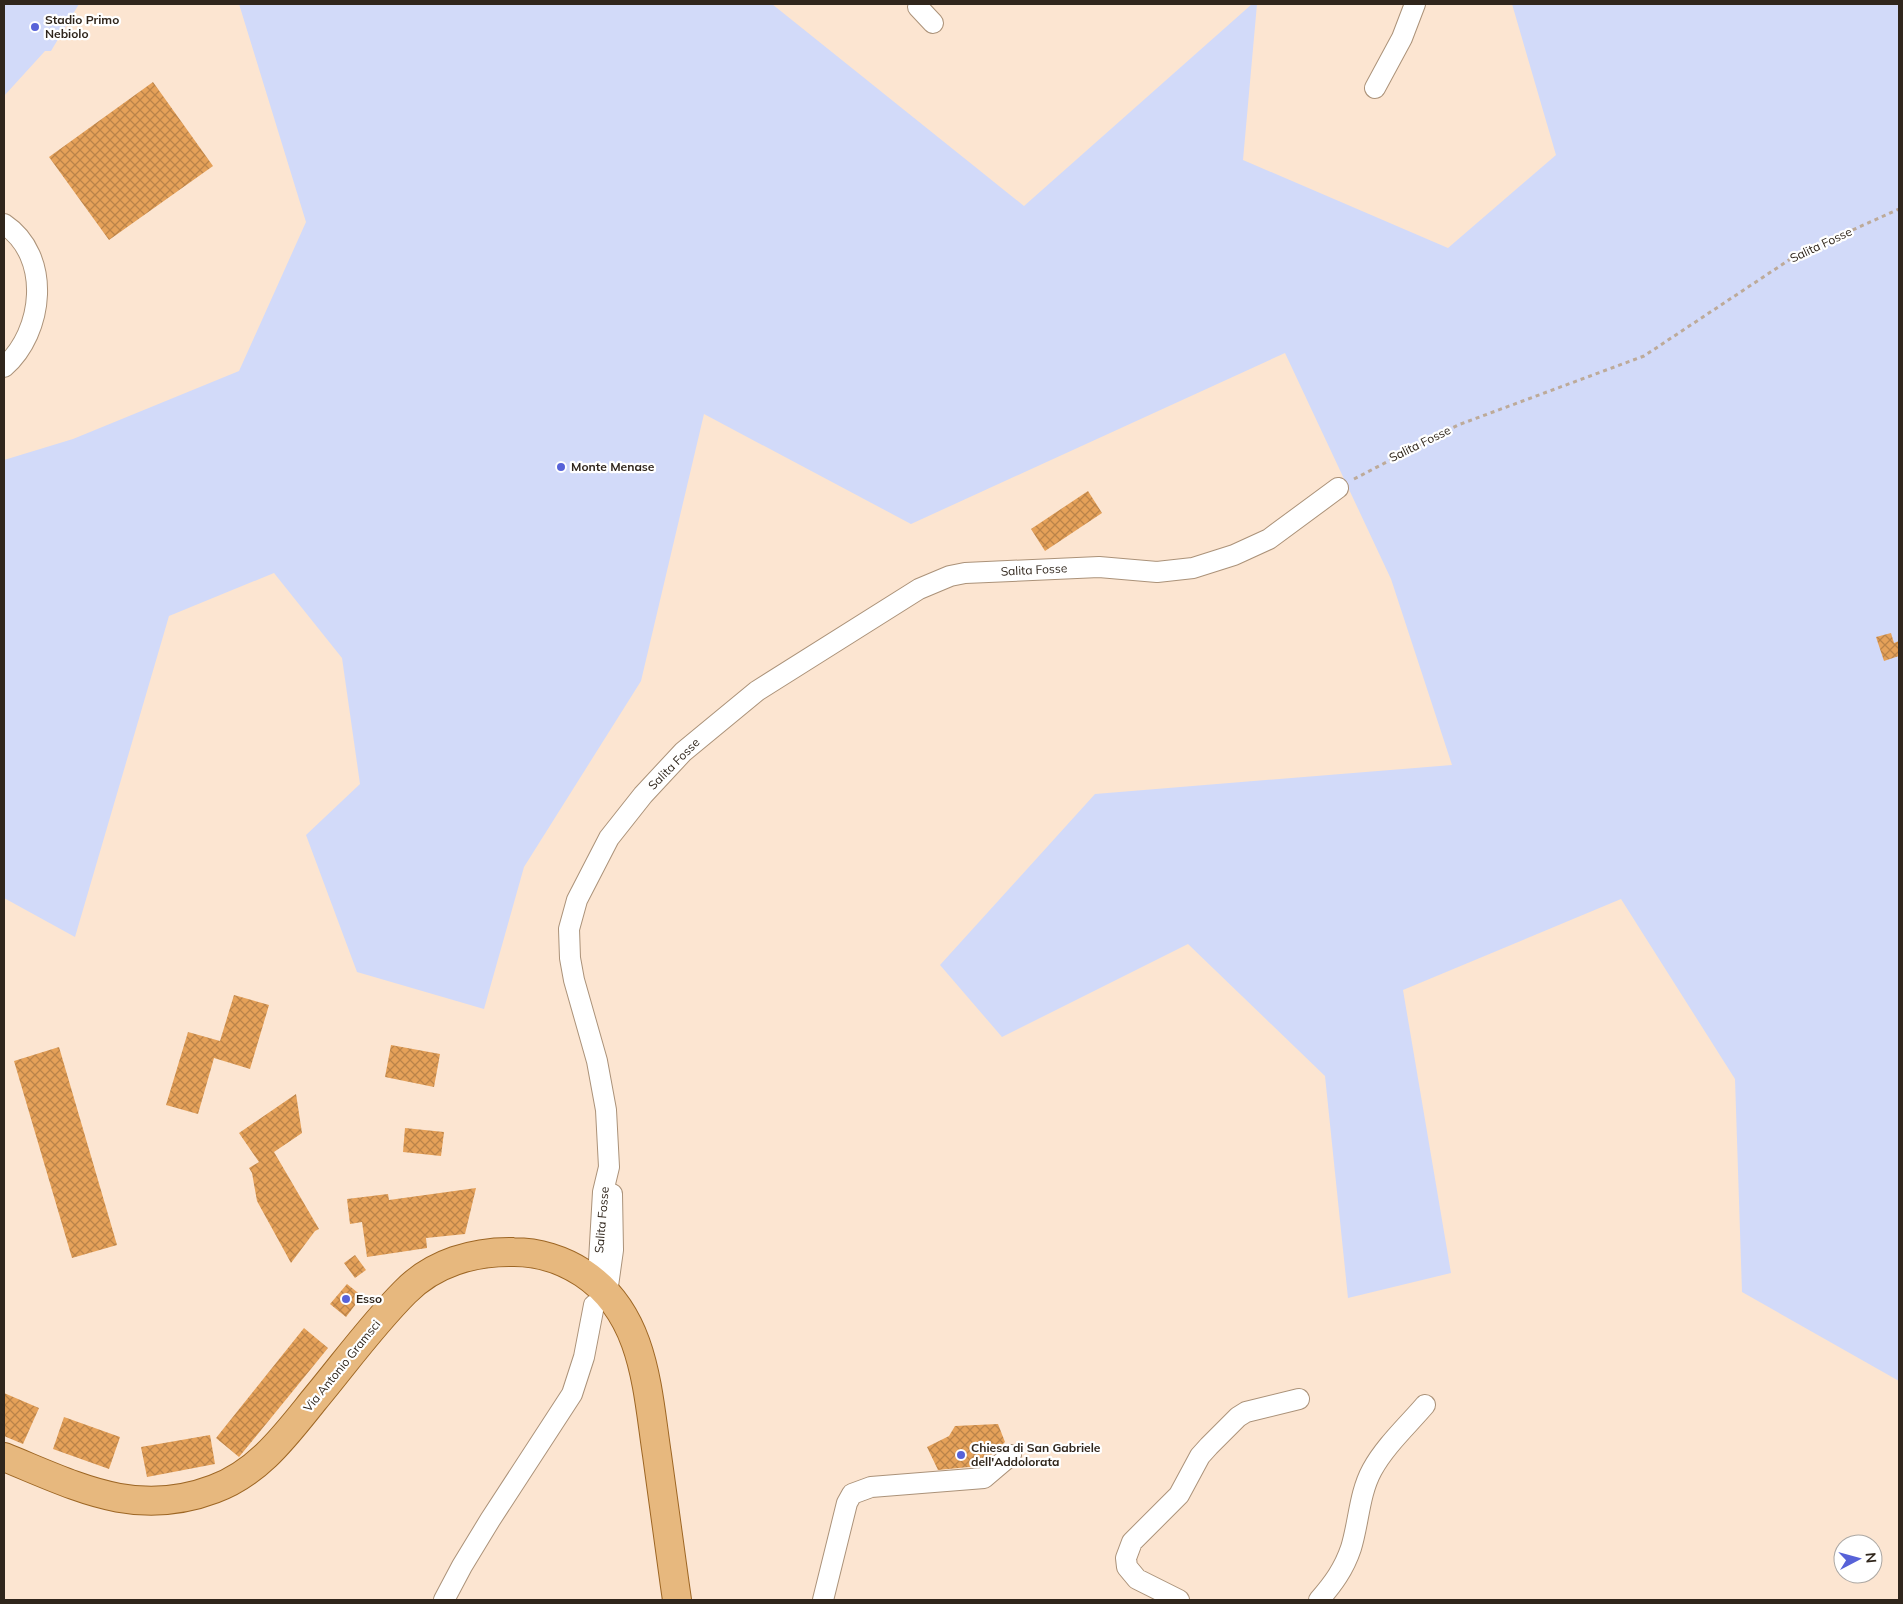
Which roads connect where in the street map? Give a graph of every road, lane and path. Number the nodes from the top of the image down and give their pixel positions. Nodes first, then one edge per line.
1 (1415, 4) edge
2 (918, 5) edge
3 (933, 22) dead end
4 (1374, 88) dead end
5 (1899, 210) edge
6 (4, 224) edge
7 (4, 366) edge
8 (1338, 488) joint
9 (609, 1167) junction
10 (598, 1261) dead end
11 (600, 1299) junction
12 (1299, 1399) dead end
13 (1425, 1405) dead end
14 (1011, 1455) dead end
15 (4, 1457) edge
16 (444, 1600) edge
17 (677, 1600) edge
18 (823, 1600) edge
19 (1179, 1600) edge
20 (1319, 1600) edge

1 - 4 street
2 - 3 street
5 - 8 path, Salita Fosse
6 - 7 street
8 - 9 street, Salita Fosse
9 - 10 street, Salita Fosse
9 - 11 street
11 - 15 main road, Via Antonio Gramsci
11 - 16 street
11 - 17 main road, Via Antonio Gramsci
12 - 19 street
13 - 20 street
14 - 18 street

